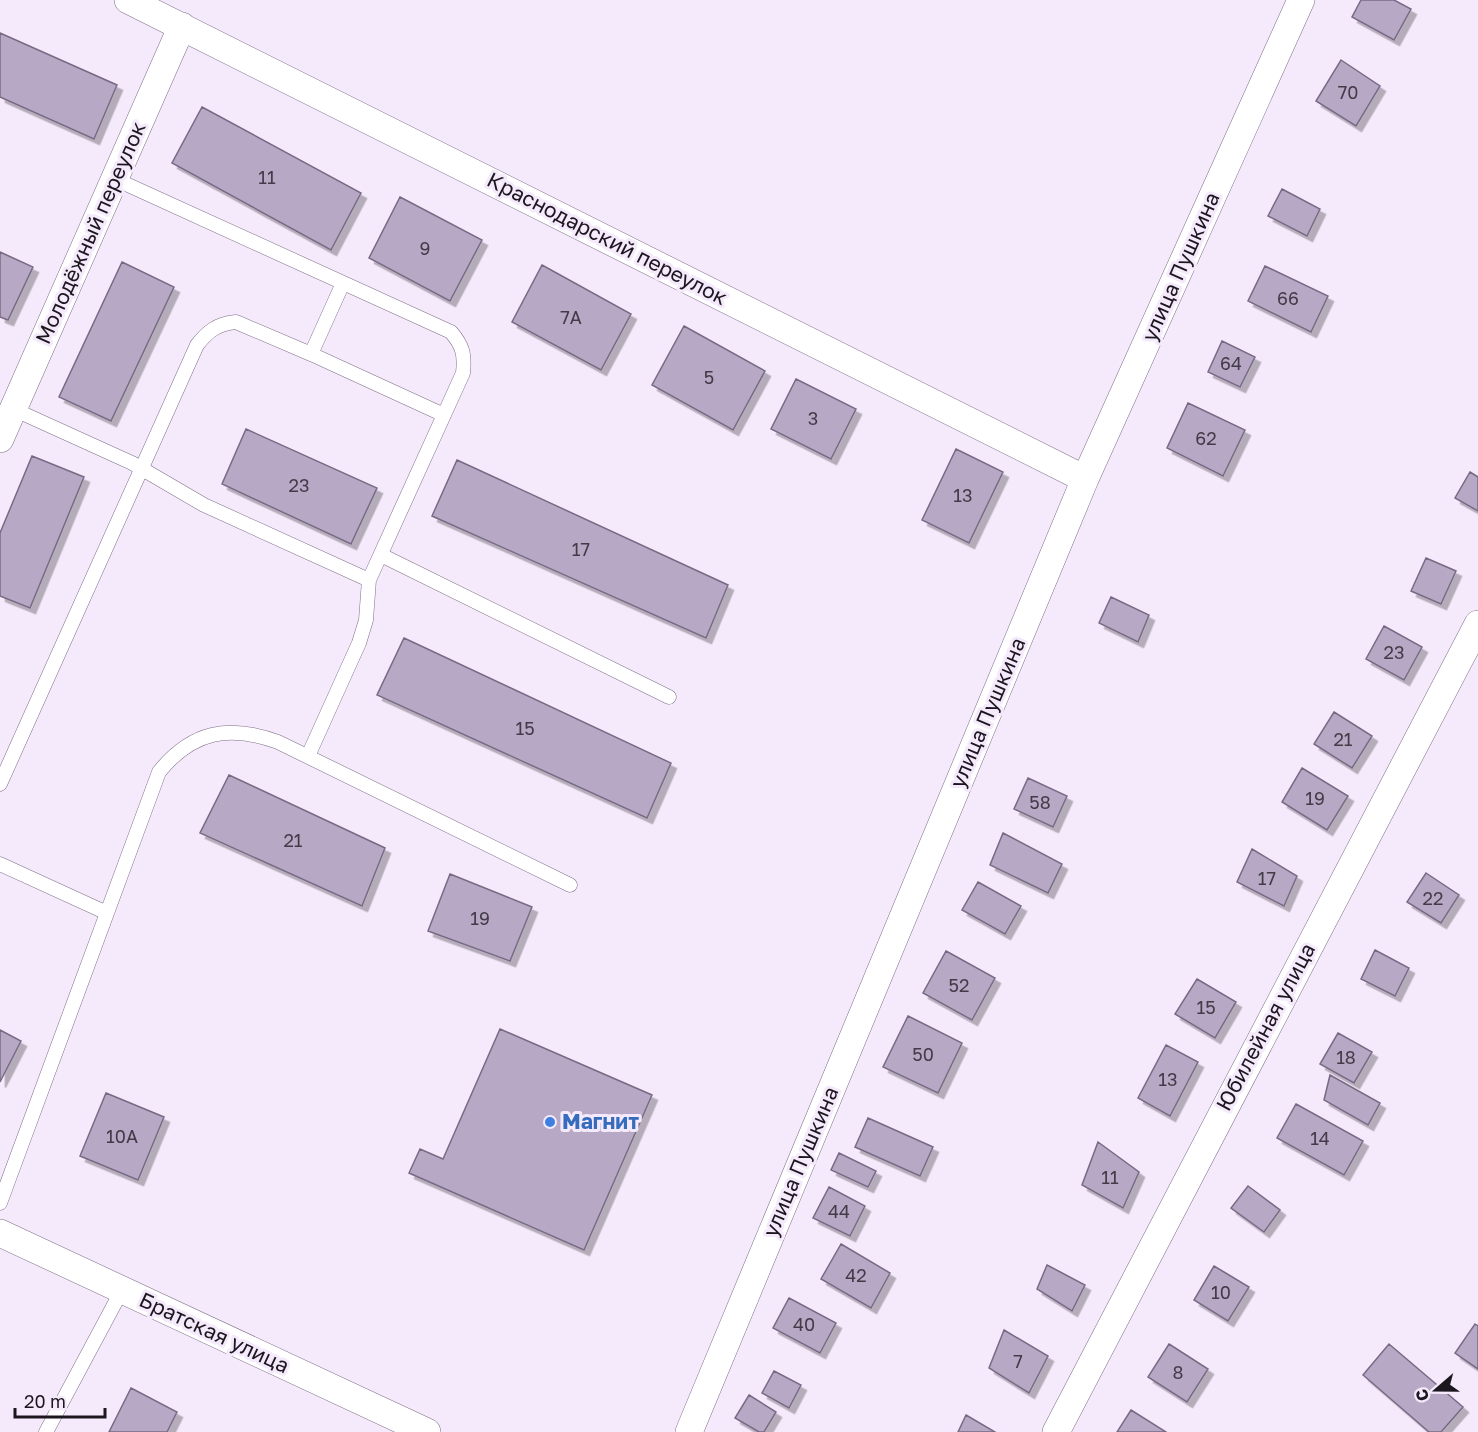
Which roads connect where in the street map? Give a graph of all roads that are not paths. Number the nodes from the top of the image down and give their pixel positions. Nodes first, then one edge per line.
1 (128, 0) edge
2 (1301, 0) edge
3 (182, 26) junction
4 (115, 179) junction
5 (343, 283) junction
6 (311, 354) junction
7 (13, 409) junction
8 (444, 415) junction
9 (0, 439) edge
10 (141, 469) junction
11 (1085, 479) junction
12 (381, 555) junction
13 (369, 580) junction
14 (1478, 624) edge
15 (669, 697) dead end
16 (308, 756) junction
17 (0, 784) edge
18 (0, 864) edge
19 (570, 885) dead end
20 (107, 913) junction
21 (0, 1203) edge
22 (0, 1233) edge
23 (122, 1290) junction
24 (46, 1432) edge
25 (427, 1432) edge
26 (689, 1432) edge
27 (1056, 1432) edge

1 - 3 street, Краснодарский переулок
2 - 11 street, улица Пушкина
3 - 4 street, Молодёжный переулок
3 - 11 street, Краснодарский переулок
4 - 5 lane
4 - 7 street, Молодёжный переулок
5 - 6 lane
5 - 8 lane
6 - 8 lane
6 - 10 lane
7 - 9 street, Молодёжный переулок
7 - 10 lane
8 - 12 lane
10 - 13 lane
10 - 17 lane
11 - 26 street, улица Пушкина
12 - 13 lane
12 - 15 lane
13 - 16 lane
14 - 27 street, Юбилейная улица
16 - 19 lane
16 - 20 lane
18 - 20 lane
20 - 21 lane
22 - 23 street, Братская улица
23 - 24 lane
23 - 25 street, Братская улица

